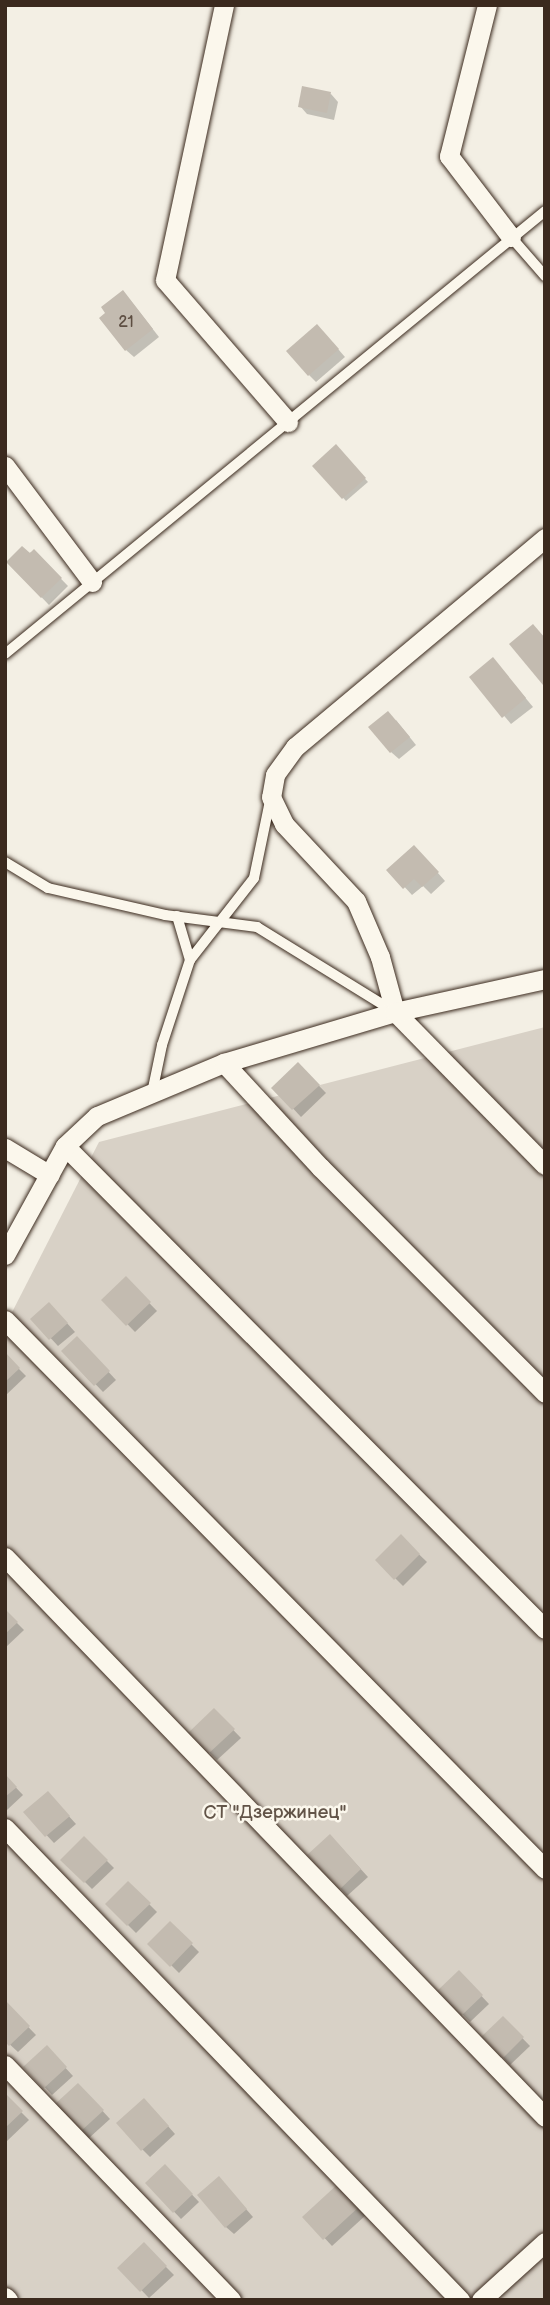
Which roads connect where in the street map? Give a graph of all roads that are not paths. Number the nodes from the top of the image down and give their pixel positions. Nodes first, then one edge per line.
1 (224, 5) edge
2 (487, 5) edge
3 (545, 211) edge
4 (511, 237) junction
5 (545, 275) edge
6 (288, 422) junction
7 (5, 466) edge
8 (545, 538) edge
9 (92, 582) junction
10 (5, 654) edge
11 (271, 797) junction
12 (5, 862) edge
13 (177, 916) junction
14 (221, 922) junction
15 (190, 960) junction
16 (545, 979) edge
17 (395, 1012) junction
18 (224, 1063) junction
19 (152, 1093) junction
20 (65, 1146) junction
21 (5, 1148) edge
22 (545, 1165) edge
23 (50, 1175) junction
24 (5, 1255) edge
25 (5, 1320) edge
26 (545, 1393) edge
27 (5, 1557) edge
28 (545, 1629) edge
29 (5, 1828) edge
30 (545, 1870) edge
31 (5, 2065) edge
32 (545, 2117) edge
33 (545, 2242) edge
34 (231, 2300) edge
35 (460, 2300) edge
36 (481, 2300) edge

1 - 6 street
2 - 4 street
3 - 4 lane
4 - 5 lane
4 - 6 lane
6 - 9 lane
7 - 9 street
8 - 11 street
9 - 10 lane
11 - 14 lane
11 - 17 street
12 - 13 lane
13 - 14 lane
13 - 15 lane
14 - 15 lane
14 - 17 lane
15 - 19 lane
16 - 17 street
17 - 18 street
17 - 22 street
18 - 19 street
18 - 26 street
19 - 20 street
20 - 23 street
20 - 28 street
21 - 23 street
23 - 24 street
25 - 30 street
27 - 32 street
29 - 35 street
31 - 34 street
33 - 36 street

